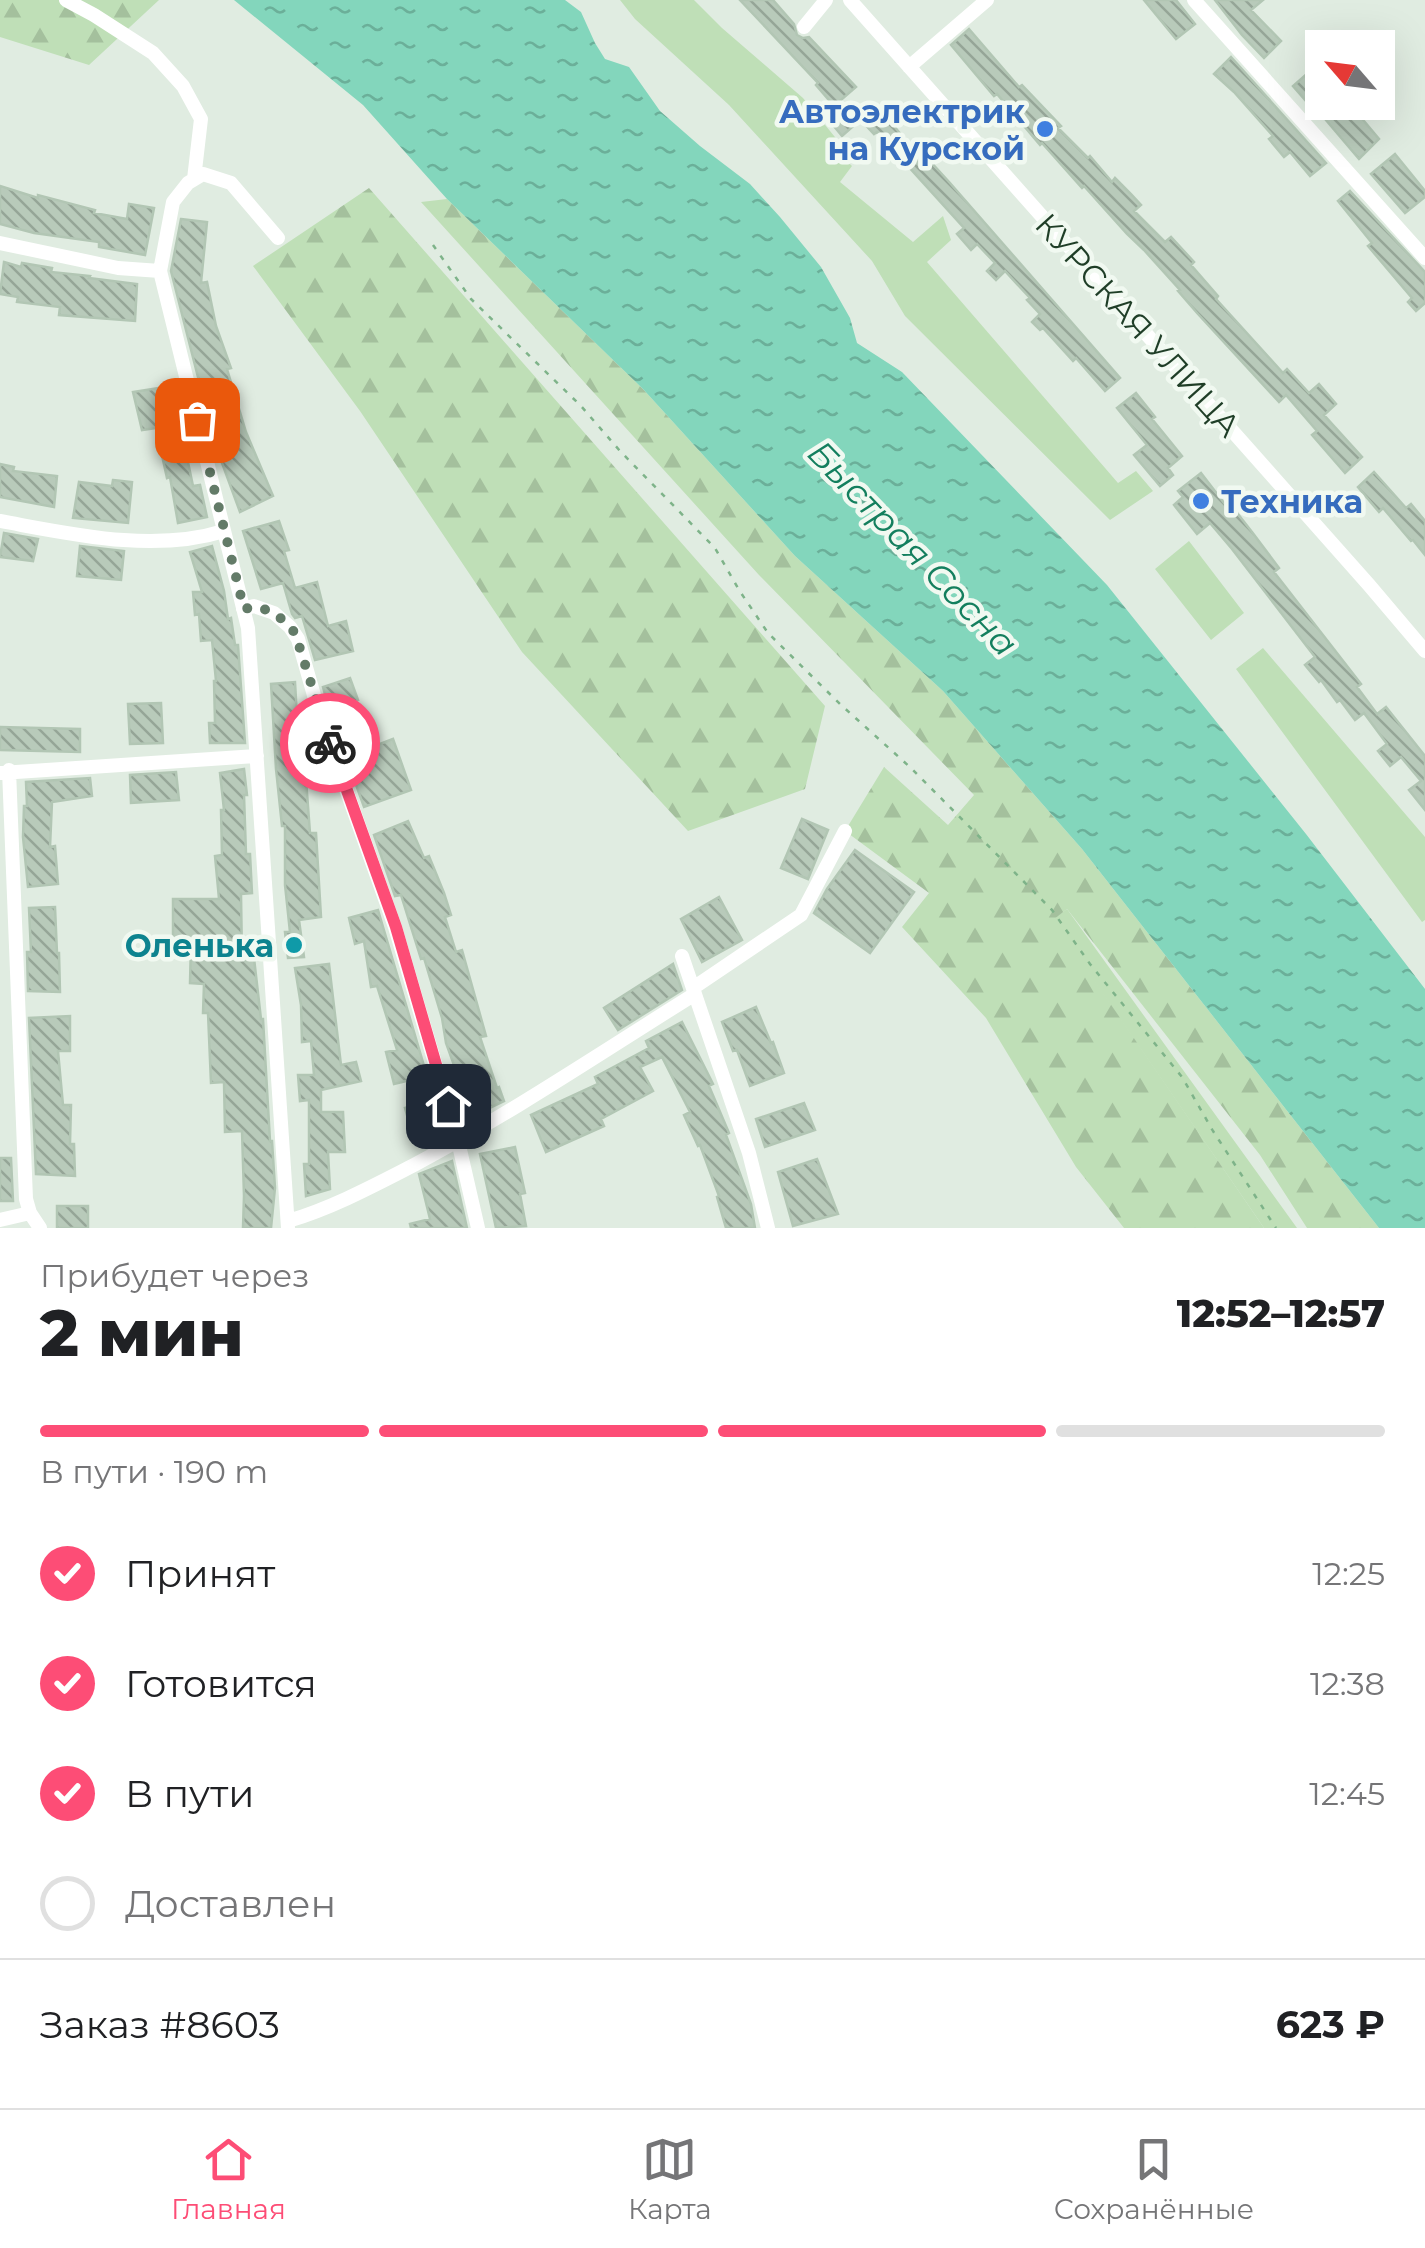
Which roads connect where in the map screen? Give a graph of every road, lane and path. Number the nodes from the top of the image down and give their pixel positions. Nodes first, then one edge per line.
1 (66, 0) edge
2 (826, 0) edge
3 (850, 0) edge
4 (987, 0) edge
5 (1194, 0) edge
6 (804, 27) dead end
7 (909, 67) junction
8 (194, 179) junction
9 (278, 238) dead end
10 (0, 242) edge
11 (433, 245) dead end
12 (1425, 258) edge
13 (160, 271) junction
14 (0, 521) edge
15 (224, 532) junction
16 (244, 609) junction
17 (1425, 651) edge
18 (257, 756) junction
19 (5, 772) edge
20 (846, 830) dead end
21 (682, 956) dead end
22 (694, 991) junction
23 (458, 1141) junction
24 (30, 1213) junction
25 (0, 1220) edge
26 (288, 1225) edge
27 (40, 1228) edge
28 (478, 1228) edge
29 (768, 1228) edge
30 (1276, 1228) edge

1 - 8 street
2 - 6 street
3 - 7 street, КУРСКАЯ УЛИЦА
4 - 7 street
5 - 12 street
7 - 17 street, КУРСКАЯ УЛИЦА
8 - 9 street
8 - 13 street
10 - 13 street
11 - 30 path
13 - 15 street
14 - 15 street
15 - 16 street
16 - 18 street
16 - 23 street
18 - 19 street
18 - 26 street
19 - 24 street
20 - 22 street
21 - 22 street
22 - 23 street
22 - 29 street
23 - 26 street
23 - 28 street
24 - 25 street
24 - 27 street

